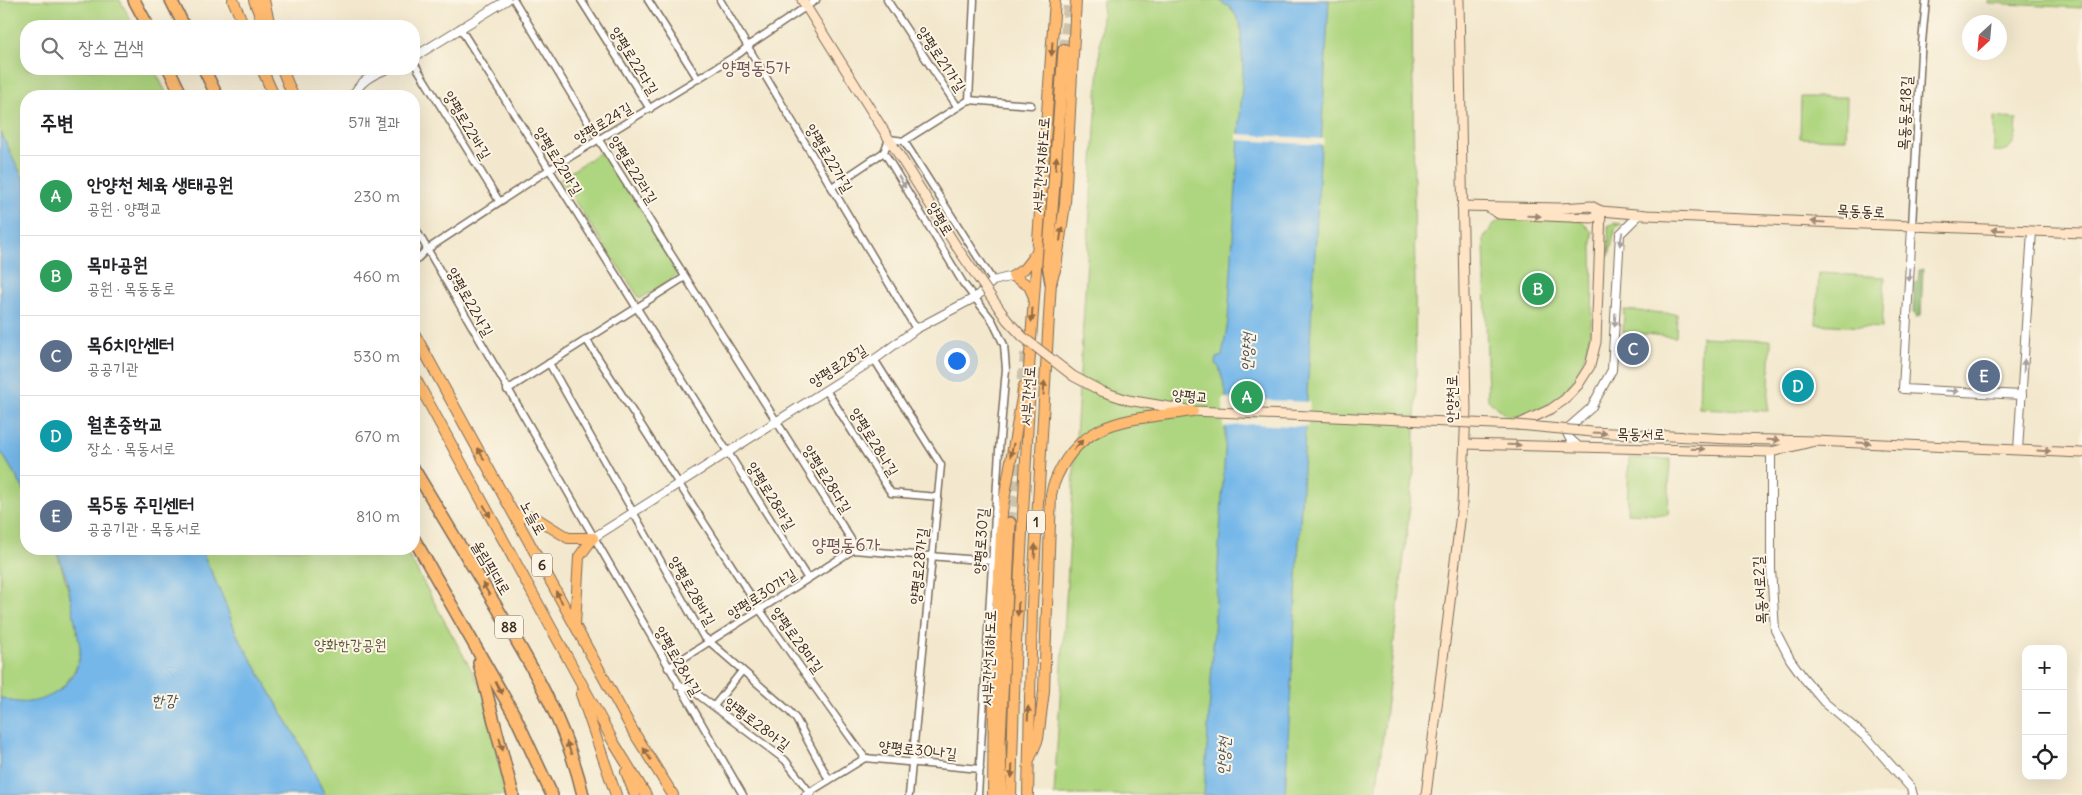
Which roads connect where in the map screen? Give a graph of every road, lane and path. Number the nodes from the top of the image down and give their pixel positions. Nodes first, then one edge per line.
1 (134, 0) edge
2 (171, 0) edge
3 (233, 0) edge
4 (254, 0) edge
5 (264, 0) edge
6 (507, 0) edge
7 (514, 0) edge
8 (581, 0) edge
9 (648, 0) edge
10 (720, 0) edge
11 (816, 0) edge
12 (887, 0) edge
13 (974, 0) edge
14 (1055, 0) edge
15 (1076, 0) edge
16 (1459, 0) edge
17 (1926, 0) edge
18 (804, 3) edge
19 (145, 20) edge
20 (181, 20) edge
21 (241, 20) edge
22 (262, 20) edge
23 (269, 20) edge
24 (460, 28) junction
25 (748, 46) junction
26 (1064, 50) tunnel mouth
27 (420, 53) edge
28 (420, 73) edge
29 (172, 75) edge
30 (207, 75) edge
31 (265, 75) edge
32 (285, 75) edge
33 (375, 75) edge
34 (698, 79) junction
35 (179, 90) edge
36 (214, 90) edge
37 (271, 90) edge
38 (291, 90) edge
39 (356, 90) edge
40 (969, 100) junction
41 (957, 106) junction
42 (1031, 106) dead end
43 (650, 109) junction
44 (889, 139) junction
45 (599, 140) junction
46 (904, 141) junction
47 (884, 152) junction
48 (548, 170) junction
49 (832, 187) junction
50 (498, 201) junction
51 (1462, 206) junction
52 (1601, 211) junction
53 (1640, 214) junction
54 (1912, 227) junction
55 (2032, 231) junction
56 (2082, 233) edge
57 (420, 238) edge
58 (956, 246) joint
59 (426, 250) junction
60 (1037, 251) junction
61 (420, 256) edge
62 (685, 276) junction
63 (1013, 276) junction
64 (993, 281) junction
65 (1051, 282) junction
66 (976, 297) junction
67 (1034, 297) junction
68 (636, 308) junction
69 (916, 329) junction
70 (586, 339) junction
71 (420, 344) edge
72 (874, 359) junction
73 (549, 363) junction
74 (1029, 368) junction
75 (420, 387) edge
76 (507, 390) junction
77 (826, 390) junction
78 (2022, 395) junction
79 (1193, 411) junction
80 (777, 422) junction
81 (1517, 425) junction
82 (1816, 440) junction
83 (1465, 444) junction
84 (1579, 447) junction
85 (2018, 450) junction
86 (728, 452) junction
87 (1771, 452) junction
88 (2082, 453) edge
89 (420, 479) edge
90 (679, 484) junction
91 (938, 497) junction
92 (634, 513) junction
93 (514, 514) junction
94 (1010, 523) tunnel mouth
95 (593, 538) junction
96 (857, 549) junction
97 (420, 551) edge
98 (932, 556) junction
99 (992, 561) junction
100 (808, 579) junction
101 (760, 610) junction
102 (575, 626) junction
103 (709, 643) junction
104 (475, 647) junction
105 (572, 667) junction
106 (668, 668) junction
107 (742, 671) junction
108 (678, 686) junction
109 (714, 706) junction
110 (614, 743) junction
111 (865, 758) junction
112 (912, 762) junction
113 (1029, 762) junction
114 (577, 769) junction
115 (980, 769) junction
116 (829, 780) junction
117 (809, 794) edge
118 (512, 795) edge
119 (552, 795) edge
120 (583, 795) edge
121 (588, 795) edge
122 (616, 795) edge
123 (635, 795) edge
124 (646, 795) edge
125 (673, 795) edge
126 (743, 795) edge
127 (909, 795) edge
128 (978, 795) edge
129 (993, 795) edge
130 (1001, 795) edge
131 (1011, 795) edge
132 (1028, 795) edge
133 (1426, 795) edge
134 (1913, 795) edge

1 - 19 highway
2 - 20 highway
3 - 21 main road
4 - 22 main road
5 - 23 main road
6 - 24 street
7 - 45 street, 양평로22라길
8 - 43 street, 양평로22다길
9 - 34 street
10 - 25 street, 양평로22가길
11 - 18 street, 양평로24길
12 - 41 street, 양평로21가길
13 - 40 street
14 -> 60 main road, 서부간선로 / 1
65 -> 15 main road, 서부간선로 / 1
16 - 51 main road, 안양천로
17 - 54 street, 목동동로18길
18 - 25 street, 양평로24길
18 - 44 main road, 양평로
24 - 27 street
24 - 48 street, 양평로22마길
25 - 34 street, 양평로24길
25 - 49 street, 양평로22가길
65 -> 26 highway, 서부간선지하도로
28 - 50 street, 양평로22바길
29 - 35 highway
30 - 36 highway
31 - 37 main road
32 - 38 main road
33 - 39 street
34 - 43 street, 양평로24길
40 - 41 street
40 - 42 street
41 - 46 street
43 - 45 street, 양평로24길
44 - 46 street
44 - 47 street
44 - 58 main road, 양평로
45 - 48 street, 양평로24길
45 - 62 street, 양평로22라길
46 - 64 street, 양평로
47 - 49 street
47 -> 66 street, 양평로
48 - 50 street, 양평로24길
48 - 68 street, 양평로22마길
49 - 69 street, 양평로22가길
50 - 59 street, 양평로24길
51 - 52 main road, 목동동로
51 - 83 main road, 안양천로
52 - 53 main road, 목동동로
52 - 81 main road
54 -> 53 main road, 목동동로
53 -> 84 street
55 -> 54 main road, 목동동로
54 -> 78 street
55 - 56 main road, 목동동로
78 -> 55 street
57 - 59 street, 양평로22사길
58 - 79 main road, 양평교, bridge
59 - 61 street, 양평로24길
59 - 76 street, 양평로22사길
60 - 63 main road
60 - 67 main road, 서부간선로 / 1
62 - 68 street
62 - 80 street, 양평로22라길
63 - 64 street, 양평로28길
63 - 67 main road
64 - 66 street, 양평로28길
113 -> 65 main road, 서부간선로 / 1
66 - 69 street, 양평로28길
66 - 99 street, 양평로30길
67 -> 74 main road, 서부간선로 / 1
68 - 70 street
68 - 86 street, 양평로22마길
69 - 72 street, 양평로28길
70 - 73 street
70 - 90 street
93 -> 71 main road, 노들로 / 6
72 - 77 street, 양평로28길
72 - 91 street, 양평로28가길
73 - 76 street
73 - 92 street
74 -> 129 main road
74 -> 131 main road, 서부간선로 / 1
75 -> 105 main road, 6
76 - 95 street, 양평로22사길
77 - 80 street, 양평로28길
77 - 91 street, 양평로28나길
78 - 85 street
79 - 81 main road, 양평교, bridge
113 -> 79 main road, bridge
80 - 86 street, 양평로28길
80 - 96 street, 양평로28다길
81 -> 82 main road, 목동서로, bridge
82 -> 85 main road, 목동서로
82 - 87 main road, 목동서로
83 -> 84 main road, 목동서로
83 - 133 main road, 안양천로
84 -> 87 main road, 목동서로
85 -> 88 main road, 목동서로
86 - 90 street, 양평로28길
86 - 100 street, 양평로28라길
87 - 134 street, 목동서로2길
114 -> 89 highway, 올림픽대로 / 88
90 - 92 street, 양평로28길
90 - 101 street, 양평로28마길
91 - 98 street, 양평로28가길
92 - 95 street, 양평로28길
92 - 103 street, 양평로28바길
93 - 95 main road
102 -> 93 main road, 노들로 / 6
94 - 130 highway, 서부간선지하도로
95 - 102 main road
95 - 106 street, 양평로28사길
96 - 98 street
96 - 100 street, 양평로30가길
97 - 104 highway, 88
98 - 99 street
98 - 112 street, 양평로28가길
99 - 115 street, 양평로30길
100 - 101 street, 양평로30가길
101 - 103 street, 양평로30가길
101 - 111 street, 양평로28마길
125 -> 102 main road, 노들로 / 6
103 - 106 street, 양평로30가길
103 - 107 street, 양평로28바길
104 -> 118 highway
104 -> 119 highway, 88
105 - 110 main road, 6
105 - 122 main road
106 - 108 street, 양평로28사길
107 - 109 street
107 - 116 street, 양평로28바길
108 - 109 street, 양평로28아길
108 - 126 street, 양평로28사길
109 - 117 street, 양평로28아길
110 - 123 main road
110 - 124 main road, 6
111 - 112 street, 양평로30나길
111 - 116 street, 양평로30나길
112 - 115 street, 양평로30나길
112 - 127 street, 양평로28가길
113 - 132 main road, 서부간선로 / 1
114 - 120 highway, 올림픽대로 / 88
114 - 121 highway
115 - 128 street, 양평로30길
116 - 117 street, 양평로30나길

